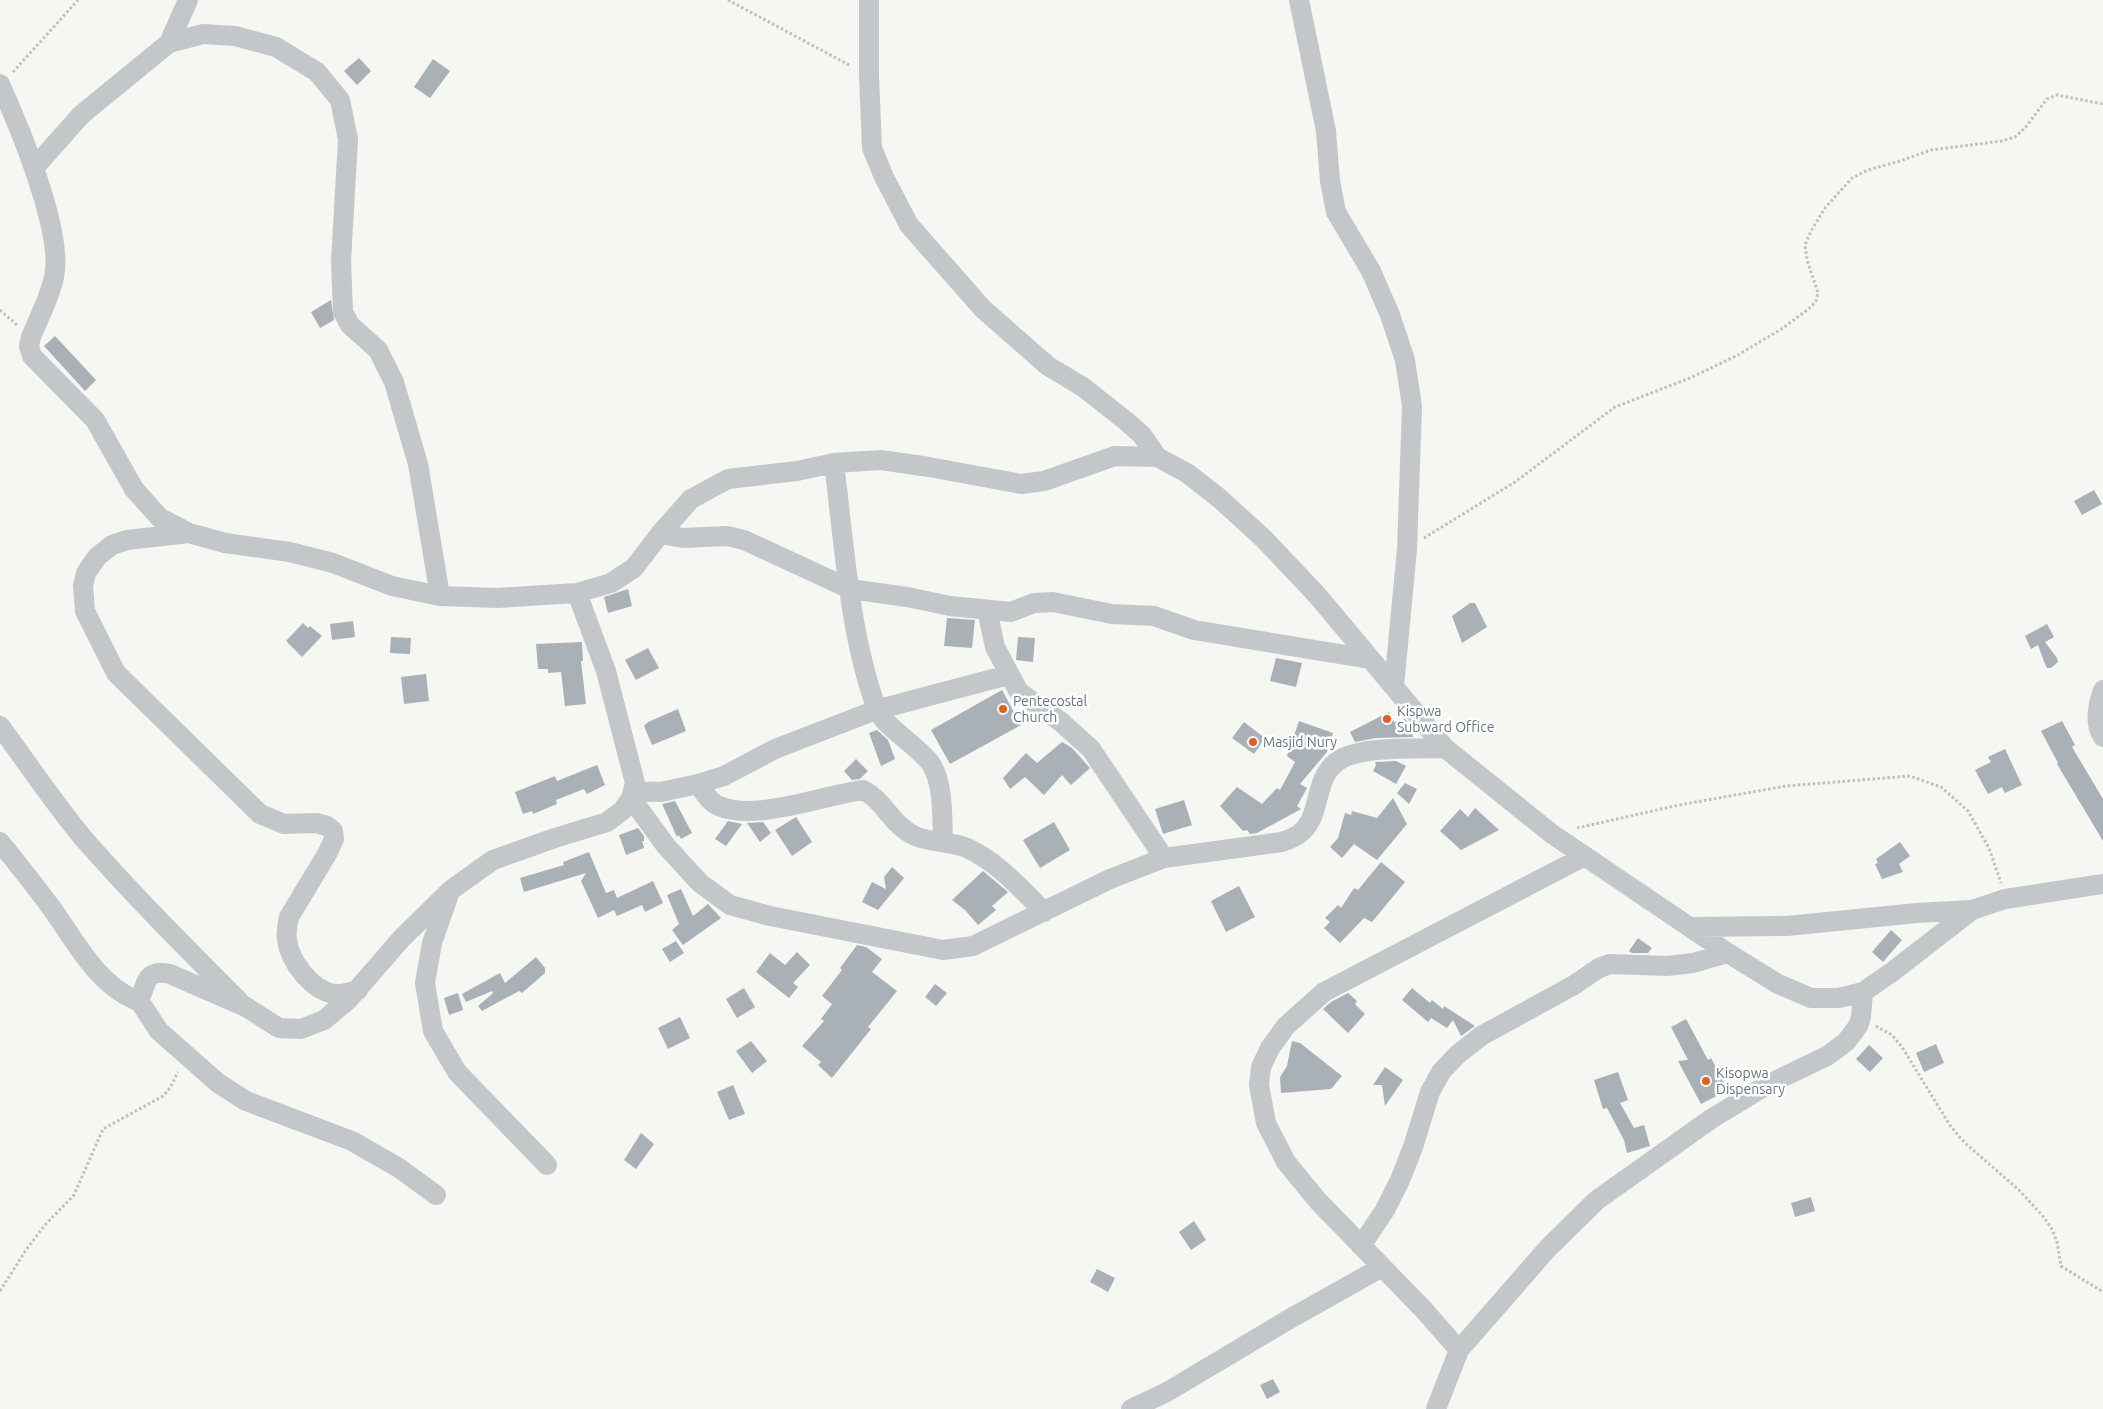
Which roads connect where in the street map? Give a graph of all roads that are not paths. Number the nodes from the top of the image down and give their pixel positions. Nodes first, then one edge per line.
1 (188, 0) edge
2 (869, 0) edge
3 (1299, 0) edge
4 (170, 43) junction
5 (0, 85) edge
6 (34, 168) junction
7 (1156, 457) junction
8 (834, 463) junction
9 (190, 534) junction
10 (660, 534) junction
11 (850, 589) junction
12 (577, 593) junction
13 (440, 596) junction
14 (988, 610) junction
15 (1370, 659) junction
16 (1008, 675) junction
17 (1394, 686) junction
18 (2103, 690) edge
19 (876, 710) junction
20 (0, 726) edge
21 (2103, 737) edge
22 (1444, 748) junction
23 (698, 784) junction
24 (632, 794) junction
25 (0, 842) edge
26 (943, 842) junction
27 (1585, 856) junction
28 (1164, 858) junction
29 (2103, 884) edge
30 (451, 890) junction
31 (1972, 910) junction
32 (1044, 912) junction
33 (1691, 927) junction
34 (1728, 953) junction
35 (358, 990) junction
36 (1863, 992) junction
37 (138, 999) junction
38 (246, 1007) junction
39 (547, 1165) dead end
40 (436, 1195) dead end
41 (1362, 1246) junction
42 (1382, 1267) junction
43 (1459, 1350) junction
44 (1131, 1409) edge
45 (1436, 1409) edge

1 - 4 street
2 - 7 street
3 - 17 street
4 - 6 street
4 - 13 street
5 - 6 street
6 - 9 street
7 - 8 street
7 - 15 street
8 - 10 street
8 - 11 street
9 - 13 street
9 - 35 street
10 - 11 street
10 - 12 street
11 - 14 street
11 - 19 street
12 - 13 street
12 - 24 street
14 - 15 street
14 - 16 street
15 - 17 street
16 - 19 street
16 - 28 street
17 - 22 street
18 - 21 street
19 - 23 street
19 - 26 street
20 - 38 street
22 - 27 street
22 - 28 street
23 - 24 street
23 - 26 street
24 - 30 street
24 - 32 street
25 - 37 street
26 - 32 street
27 - 33 street
27 - 41 street
28 - 32 street
29 - 31 street
30 - 35 street
30 - 39 street
31 - 33 street
31 - 36 street
33 - 34 street
34 - 36 street
34 - 41 street
35 - 38 street
36 - 43 street
37 - 38 street
37 - 40 street
41 - 42 street
42 - 43 street
42 - 44 street
43 - 45 street

